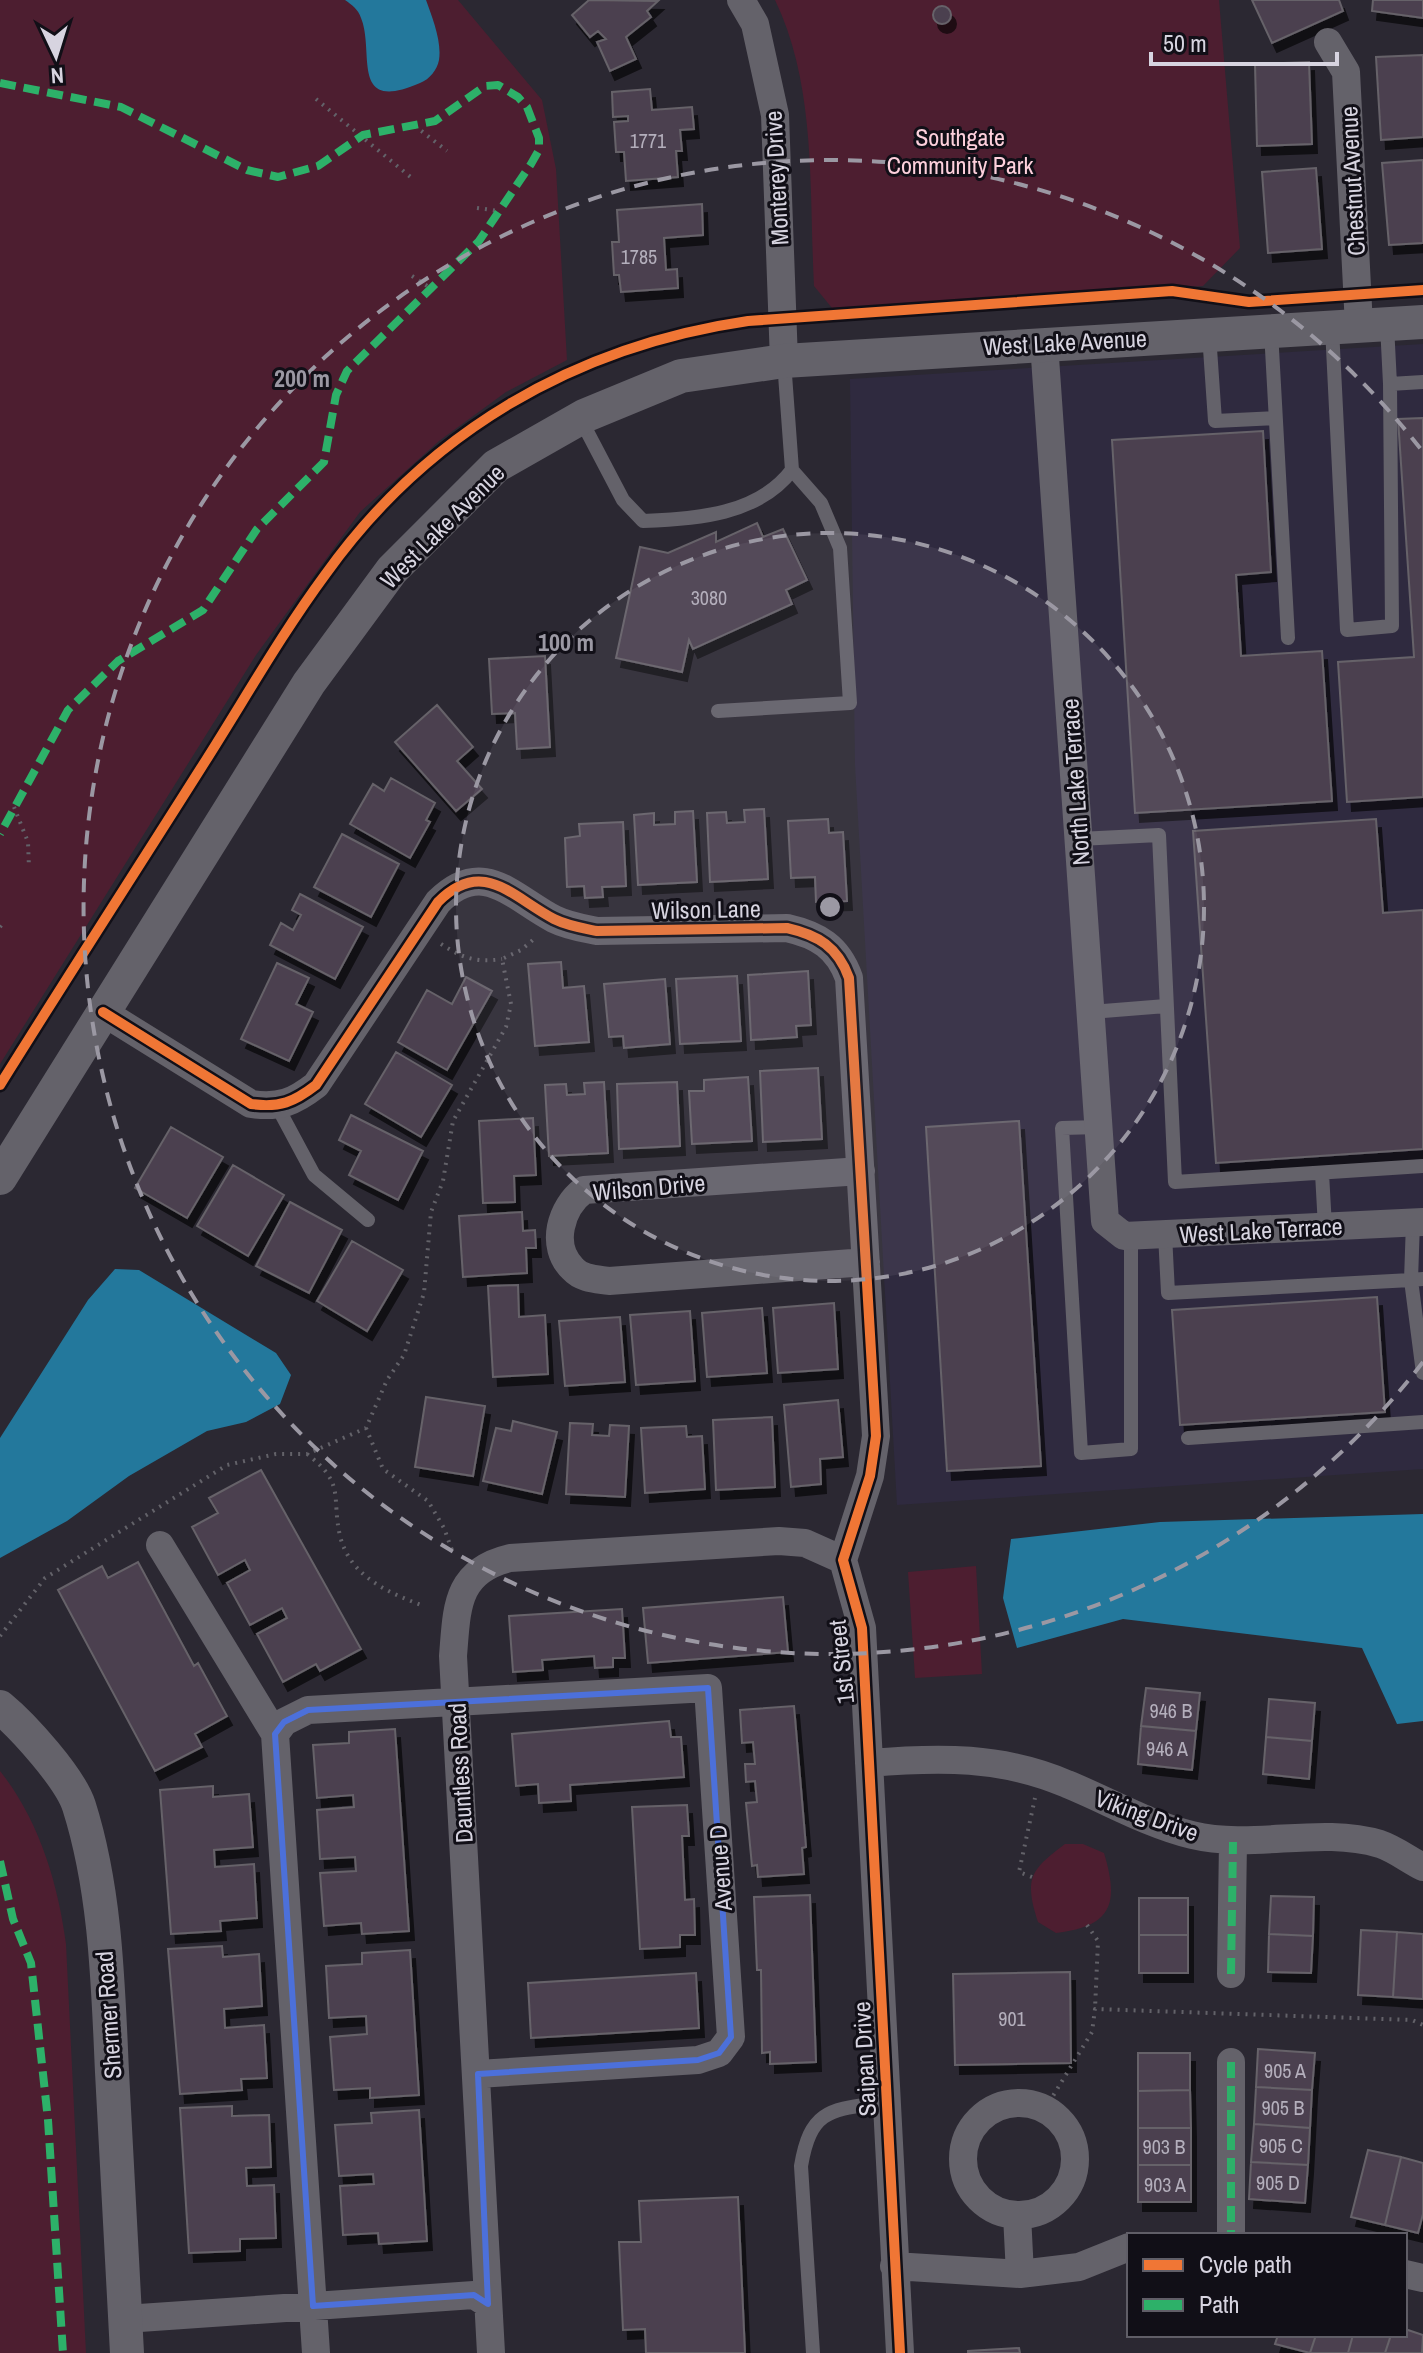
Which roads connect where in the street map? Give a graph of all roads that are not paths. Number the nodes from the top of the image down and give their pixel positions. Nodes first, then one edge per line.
1 (741, 0) edge
2 (1328, 42) dead end
3 (1423, 322) edge
4 (1359, 326) junction
5 (1271, 331) junction
6 (1209, 334) junction
7 (1044, 343) junction
8 (784, 361) junction
9 (1423, 382) edge
10 (1390, 384) junction
11 (580, 418) junction
12 (1275, 418) junction
13 (792, 470) junction
14 (1288, 638) dead end
15 (718, 711) dead end
16 (1079, 839) junction
17 (1166, 1006) junction
18 (103, 1012) junction
19 (1091, 1012) junction
20 (277, 1106) junction
21 (1099, 1127) junction
22 (1423, 1166) edge
23 (861, 1171) junction
24 (1322, 1173) junction
25 (0, 1178) edge
26 (368, 1220) dead end
27 (1418, 1222) edge
28 (1325, 1227) junction
29 (1165, 1234) junction
30 (1131, 1236) junction
31 (866, 1262) junction
32 (1417, 1280) edge
33 (1423, 1373) edge
34 (1423, 1422) edge
35 (1188, 1438) dead end
36 (160, 1545) dead end
37 (843, 1560) junction
38 (456, 1702) junction
39 (0, 1707) edge
40 (275, 1734) junction
41 (869, 1763) junction
42 (1233, 1842) junction
43 (1423, 1867) edge
44 (1231, 1974) dead end
45 (1231, 2062) dead end
46 (478, 2074) junction
47 (886, 2102) junction
48 (1017, 2215) junction
49 (1231, 2233) edge
50 (1127, 2248) edge
51 (894, 2266) junction
52 (1020, 2274) junction
53 (488, 2304) junction
54 (313, 2306) junction
55 (125, 2319) junction
56 (127, 2353) edge
57 (316, 2353) edge
58 (491, 2353) edge
59 (813, 2353) edge
60 (900, 2353) edge

1 - 8 street, Monterey Drive
2 - 4 street, Chestnut Avenue
3 - 4 street, West Lake Avenue
4 - 5 street, West Lake Avenue
4 - 10 lane
4 - 10 lane
5 - 6 street, West Lake Avenue
5 - 12 lane
6 - 7 street, West Lake Avenue
6 - 12 lane
7 - 8 street, West Lake Avenue
7 - 16 street, North Lake Terrace
8 - 11 street, West Lake Avenue
8 - 13 lane
9 - 10 lane
11 - 13 lane
11 - 18 street, West Lake Avenue
12 - 14 lane
13 - 15 lane
16 - 17 lane
16 - 19 street, North Lake Terrace
17 - 19 lane
17 - 24 lane
18 - 20 street
18 - 25 street, West Lake Avenue
19 - 21 street, North Lake Terrace
20 - 23 street, Wilson Lane
20 - 26 lane
21 - 30 street, North Lake Terrace
21 - 30 lane
22 - 24 lane
23 - 31 street, Wilson Lane
23 - 31 street, Wilson Drive
24 - 28 lane
27 - 28 street, West Lake Terrace
27 - 32 lane
28 - 29 street, West Lake Terrace
29 - 30 street, West Lake Terrace
29 - 32 lane
31 - 37 street, Wilson Lane
32 - 33 lane
34 - 35 lane
36 - 40 street
37 - 38 street, Dauntless Road
37 - 41 street, 1st Street
38 - 40 street
38 - 46 street, Dauntless Road
38 - 46 street, Avenue D
39 - 55 street, Shermer Road
40 - 54 street
41 - 42 street, Viking Drive
41 - 47 street, Saipan Drive
42 - 43 street, Viking Drive
42 - 44 street
45 - 49 street
46 - 53 street, Dauntless Road
47 - 51 street, Saipan Drive
47 - 59 lane
48 - 48 street
48 - 52 street
50 - 52 street
51 - 52 street
51 - 60 street, Saipan Drive
53 - 54 street
53 - 58 street, Dauntless Road
54 - 55 street
54 - 57 street
55 - 56 street, Shermer Road

